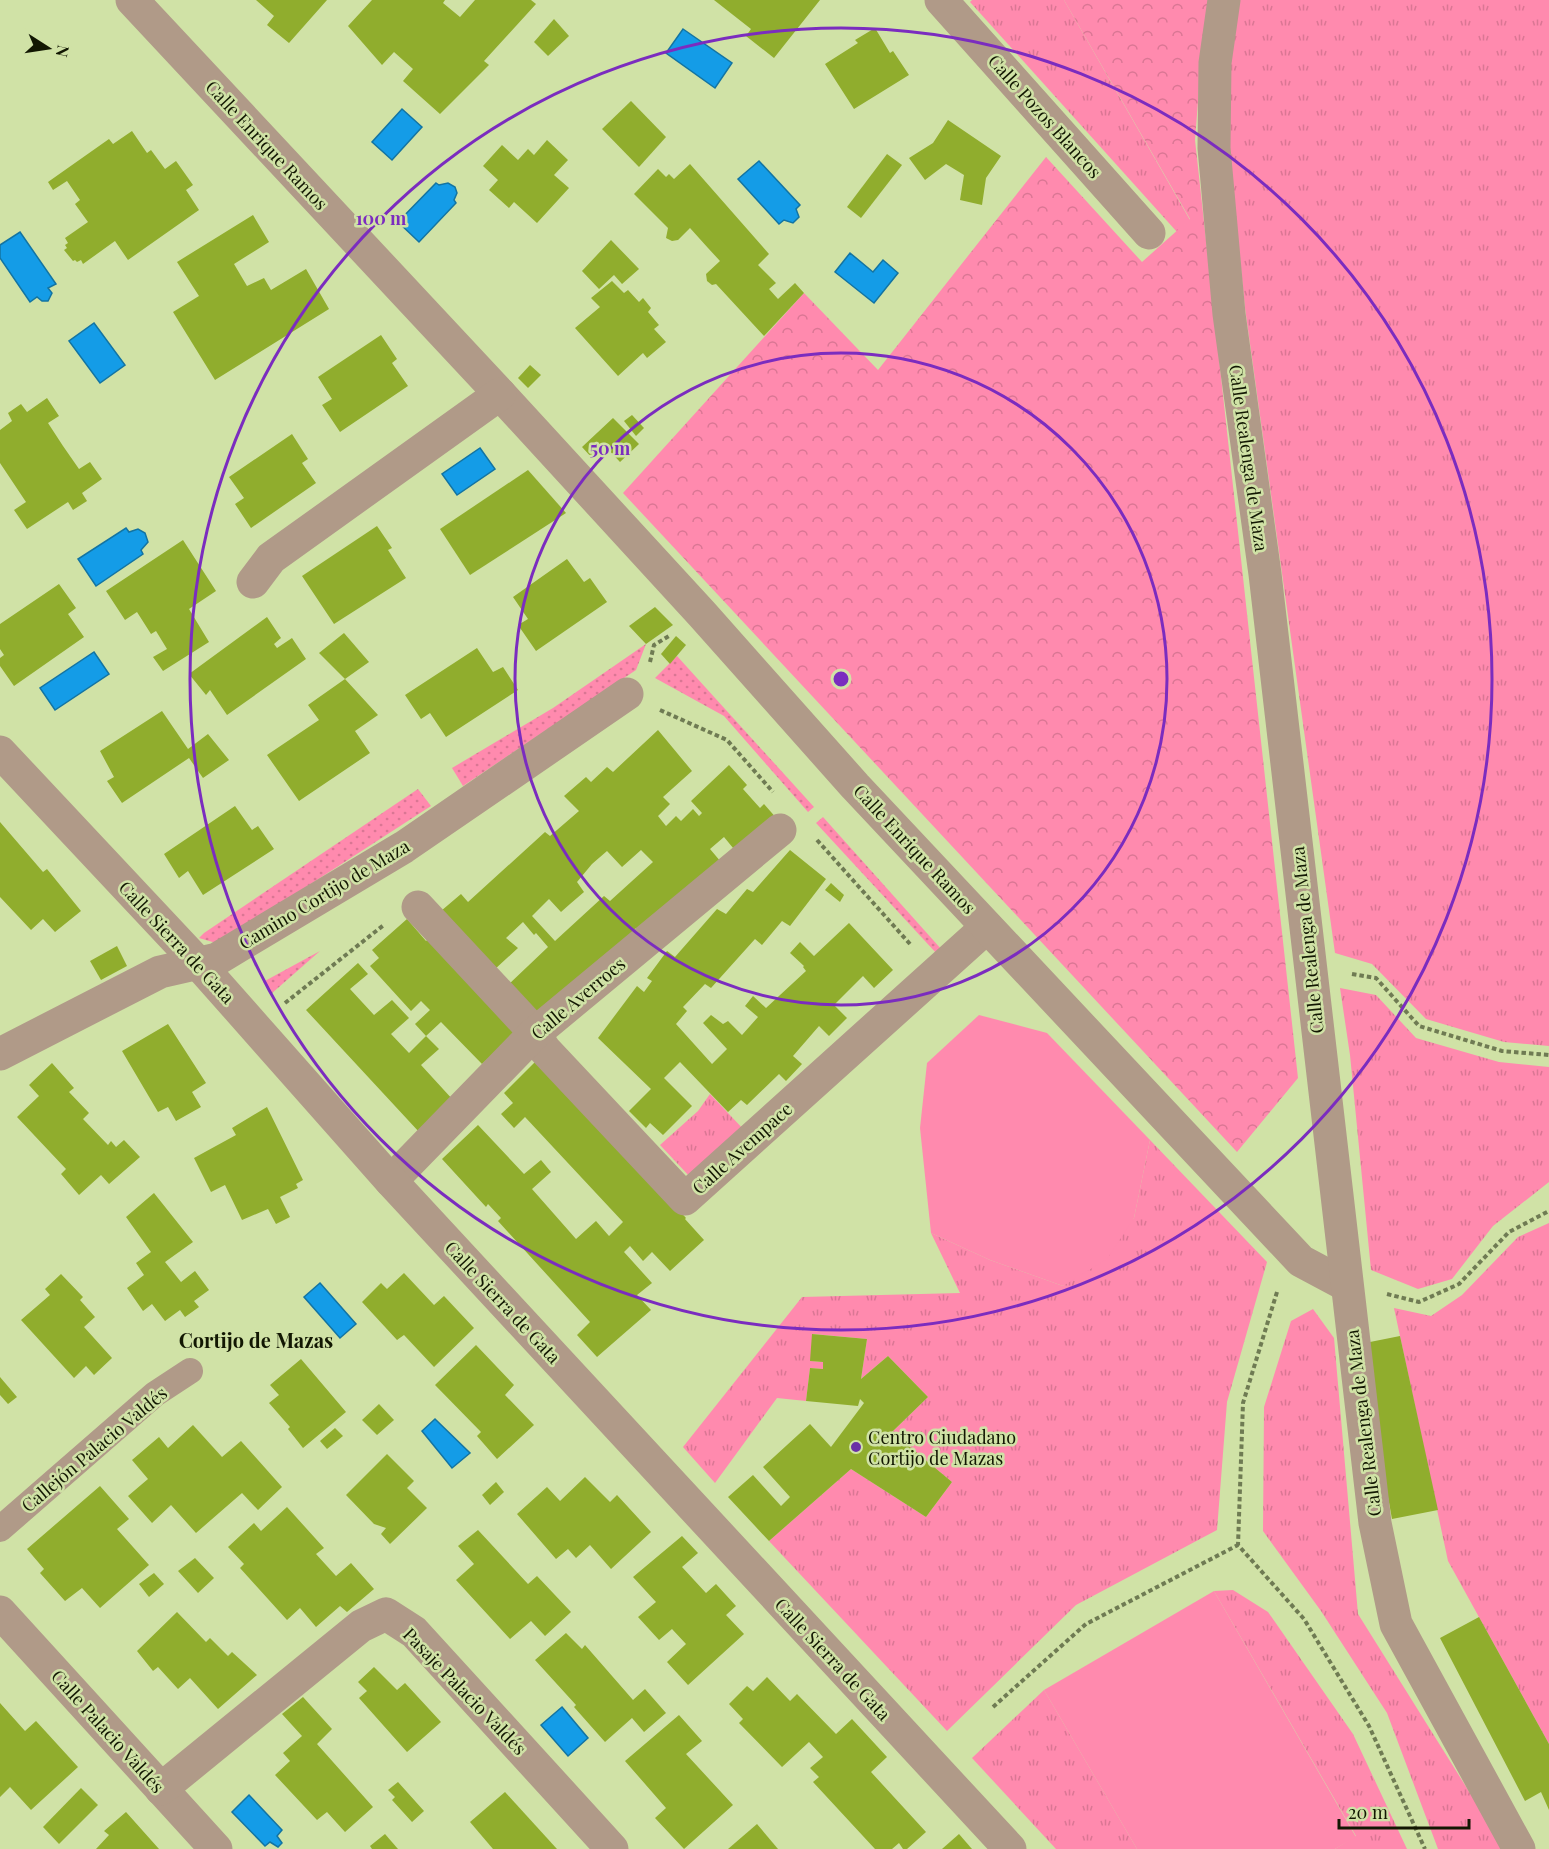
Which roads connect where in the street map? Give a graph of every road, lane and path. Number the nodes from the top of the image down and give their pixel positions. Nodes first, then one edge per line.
1 (132, 0) edge
2 (941, 0) edge
3 (1224, 0) edge
4 (1149, 233) dead end
5 (500, 394) junction
6 (253, 582) dead end
7 (627, 694) dead end
8 (0, 752) edge
9 (780, 830) dead end
10 (418, 907) joint
11 (987, 927) junction
12 (198, 963) junction
13 (1310, 966) junction
14 (255, 1027) junction
15 (534, 1034) junction
16 (0, 1054) edge
17 (1549, 1055) edge
18 (391, 1181) junction
19 (1549, 1210) edge
20 (1301, 1261) junction
21 (1346, 1285) junction
22 (190, 1371) dead end
23 (0, 1529) edge
24 (1238, 1545) junction
25 (0, 1612) edge
26 (993, 1707) dead end
27 (161, 1789) junction
28 (216, 1849) edge
29 (612, 1849) edge
30 (1010, 1849) edge
31 (1425, 1849) edge
32 (1520, 1849) edge

1 - 5 street, Calle Enrique Ramos
2 - 4 street, Calle Pozos Blancos
3 - 13 street, Calle Realenga de Maza
5 - 6 street
5 - 11 street, Calle Enrique Ramos
7 - 12 street, Camino Cortijo de Maza
8 - 12 street, Calle Sierra de Gata
9 - 15 street, Calle Averroes
10 - 14 path
10 - 15 street, Calle Avempace
11 - 15 street, Calle Avempace
11 - 20 street, Calle Enrique Ramos
12 - 14 street, Calle Sierra de Gata
12 - 16 street, Camino Cortijo de Maza
13 - 17 path
13 - 21 street, Calle Realenga de Maza
14 - 18 street, Calle Sierra de Gata
15 - 18 street, Calle Averroes
18 - 30 street, Calle Sierra de Gata
19 - 21 path
20 - 21 street, Calle Enrique Ramos
20 - 24 path
21 - 32 street, Calle Realenga de Maza
22 - 23 lane, Callejón Palacio Valdés
24 - 26 path
24 - 31 path
25 - 27 street, Calle Palacio Valdés
27 - 28 street, Calle Palacio Valdés
27 - 29 street, Pasaje Palacio Valdés

